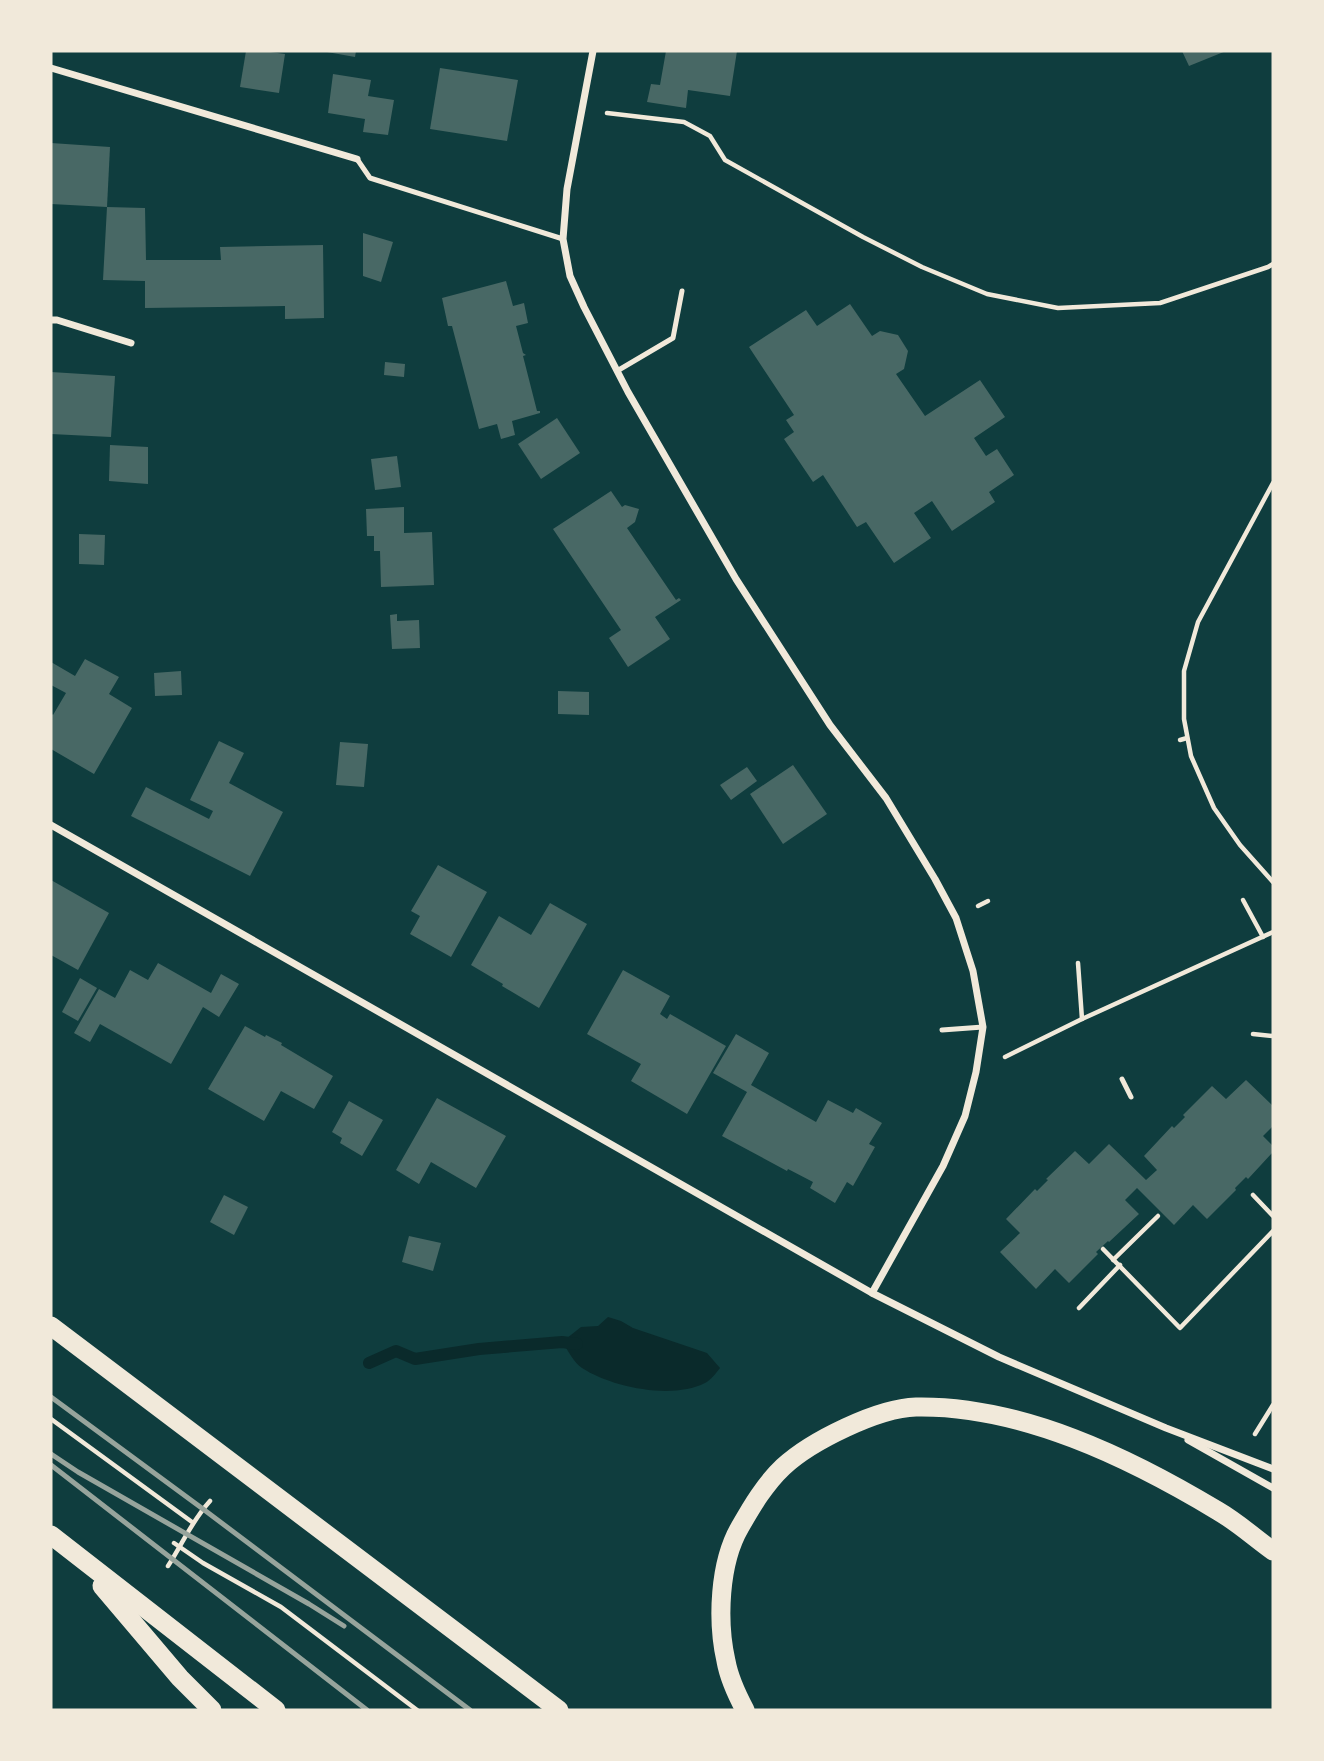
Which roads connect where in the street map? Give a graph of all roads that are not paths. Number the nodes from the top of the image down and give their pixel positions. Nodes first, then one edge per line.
1 (593, 51) edge
2 (51, 68) edge
3 (357, 159) joint
4 (562, 239) junction
5 (682, 291) dead end
6 (51, 320) edge
7 (131, 343) dead end
8 (617, 371) junction
9 (51, 825) edge
10 (983, 1027) junction
11 (942, 1030) dead end
12 (1122, 1079) dead end
13 (1130, 1097) dead end
14 (872, 1293) junction
15 (51, 1326) edge
16 (1166, 1428) junction
17 (1273, 1469) edge
18 (1273, 1488) edge
19 (51, 1535) edge
20 (1273, 1551) edge
21 (76, 1555) junction
22 (212, 1710) edge
23 (276, 1710) edge
24 (559, 1710) edge
25 (745, 1710) edge

1 - 4 street
2 - 3 street
3 - 4 lane
4 - 8 street
5 - 8 lane
6 - 7 street
8 - 10 street
9 - 14 street
10 - 11 lane
10 - 14 street
12 - 13 lane
14 - 16 street
15 - 24 highway
16 - 17 street
16 - 18 street
19 - 21 highway
20 - 25 highway
21 - 22 highway
21 - 23 highway

